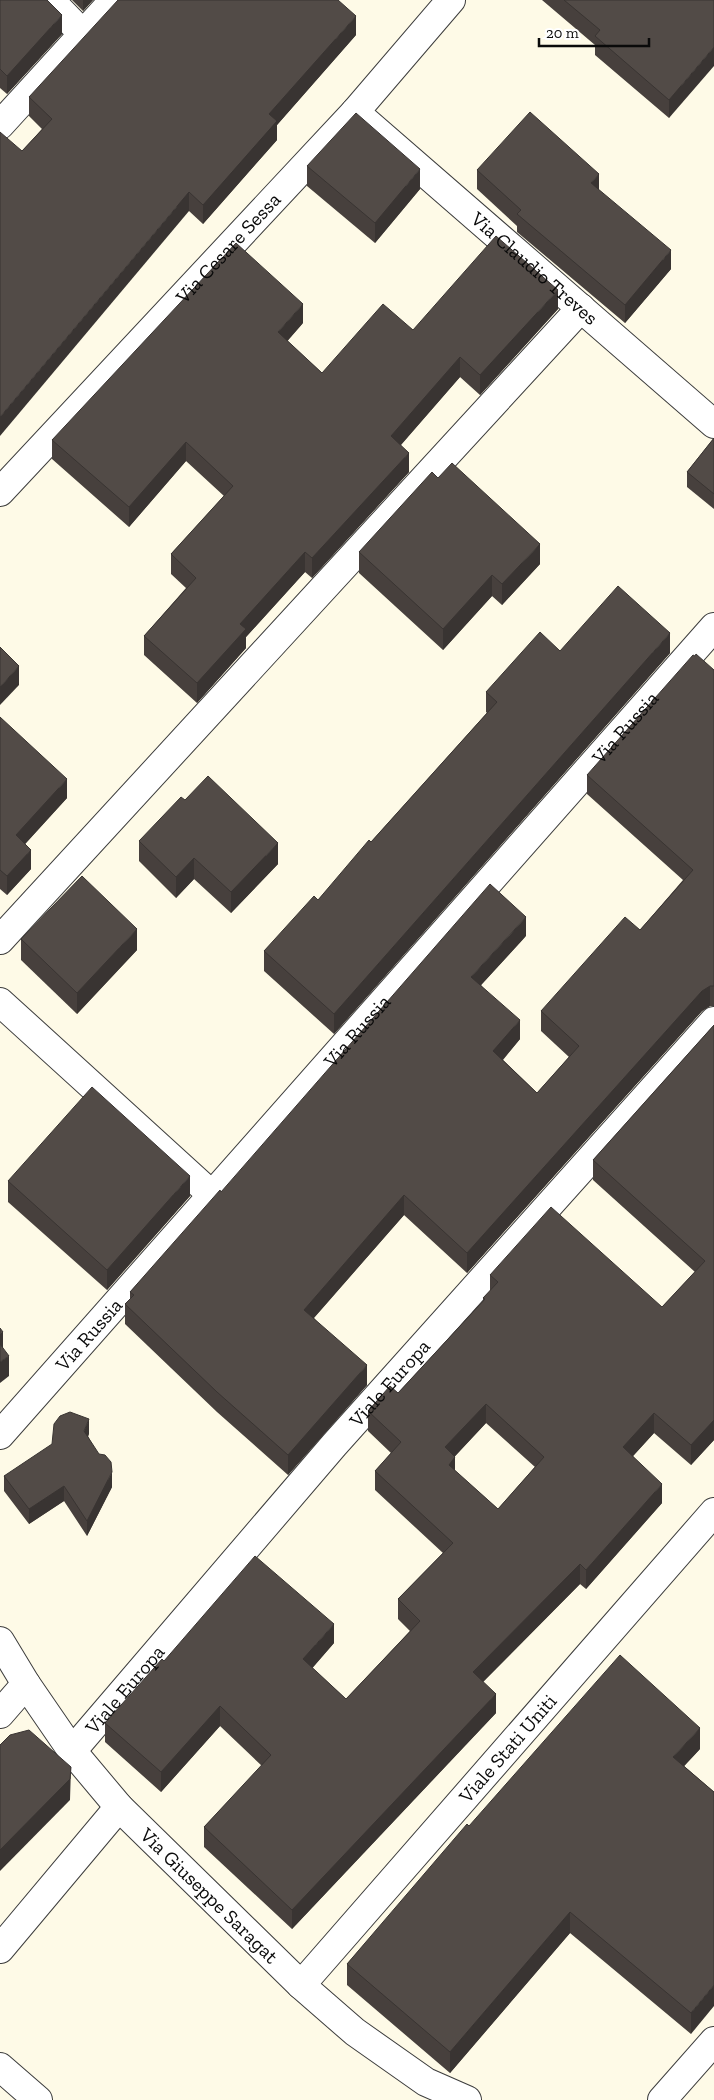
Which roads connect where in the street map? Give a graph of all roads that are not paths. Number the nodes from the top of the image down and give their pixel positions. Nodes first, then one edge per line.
1 (50, 0) edge
2 (114, 0) edge
3 (450, 0) edge
4 (83, 34) junction
5 (355, 112) junction
6 (0, 125) edge
7 (581, 308) junction
8 (714, 424) edge
9 (0, 492) edge
10 (714, 627) edge
11 (0, 940) edge
12 (0, 1002) edge
13 (714, 1021) edge
14 (212, 1195) junction
15 (0, 1435) edge
16 (714, 1512) edge
17 (0, 1641) edge
18 (26, 1684) junction
19 (0, 1714) edge
20 (72, 1751) junction
21 (119, 1807) junction
22 (0, 1949) edge
23 (301, 1985) junction
24 (714, 2041) edge
25 (0, 2067) edge
26 (38, 2100) edge
27 (467, 2100) edge
28 (662, 2100) edge

1 - 4 street
2 - 4 street
3 - 5 street, Via Cesare Sessa
4 - 6 street
5 - 7 street, Via Claudio Treves
5 - 9 street, Via Cesare Sessa
7 - 8 street, Via Claudio Treves
7 - 11 street
10 - 14 street, Via Russia
12 - 14 street
13 - 20 street, Viale Europa
14 - 15 street, Via Russia
16 - 23 street, Viale Stati Uniti
17 - 18 street, Via Giuseppe Saragat
18 - 19 street
18 - 20 street, Via Giuseppe Saragat
20 - 21 street, Via Giuseppe Saragat
21 - 22 street
21 - 23 street, Via Giuseppe Saragat
23 - 27 street, Via Giuseppe Saragat
24 - 28 street
25 - 26 street

